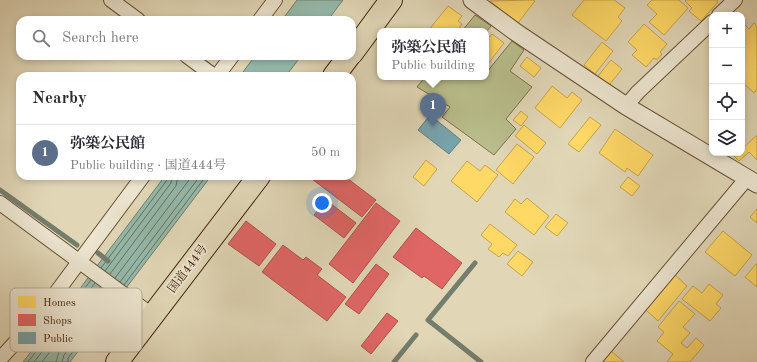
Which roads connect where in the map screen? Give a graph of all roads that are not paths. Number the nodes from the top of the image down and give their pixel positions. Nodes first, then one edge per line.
1 (111, 0) edge
2 (275, 0) edge
3 (392, 0) edge
4 (472, 0) edge
5 (735, 0) edge
6 (722, 12) edge
7 (133, 16) edge
8 (263, 16) edge
9 (709, 25) edge
10 (356, 47) edge
11 (193, 60) edge
12 (229, 60) edge
13 (346, 60) edge
14 (210, 72) edge
15 (219, 72) edge
16 (337, 72) edge
17 (626, 106) junction
18 (140, 180) edge
19 (256, 180) edge
20 (752, 181) edge
21 (0, 203) edge
22 (84, 263) junction
23 (63, 288) edge
24 (115, 288) edge
25 (142, 308) edge
26 (153, 316) junction
27 (142, 330) edge
28 (10, 348) edge
29 (125, 352) edge
30 (0, 359) edge
31 (117, 362) edge
32 (593, 362) edge

1 - 7 street
2 - 8 street
3 - 10 highway
4 - 17 street
5 - 6 street
9 - 17 street
11 - 14 street
12 - 15 street
13 - 16 highway
17 - 20 street
18 - 22 street
19 - 26 highway, 国道444号
20 - 32 street
21 - 22 street
22 - 23 street
22 - 24 street
25 - 26 street
26 - 27 highway, 国道444号
28 - 30 street
29 - 31 highway, 国道444号

